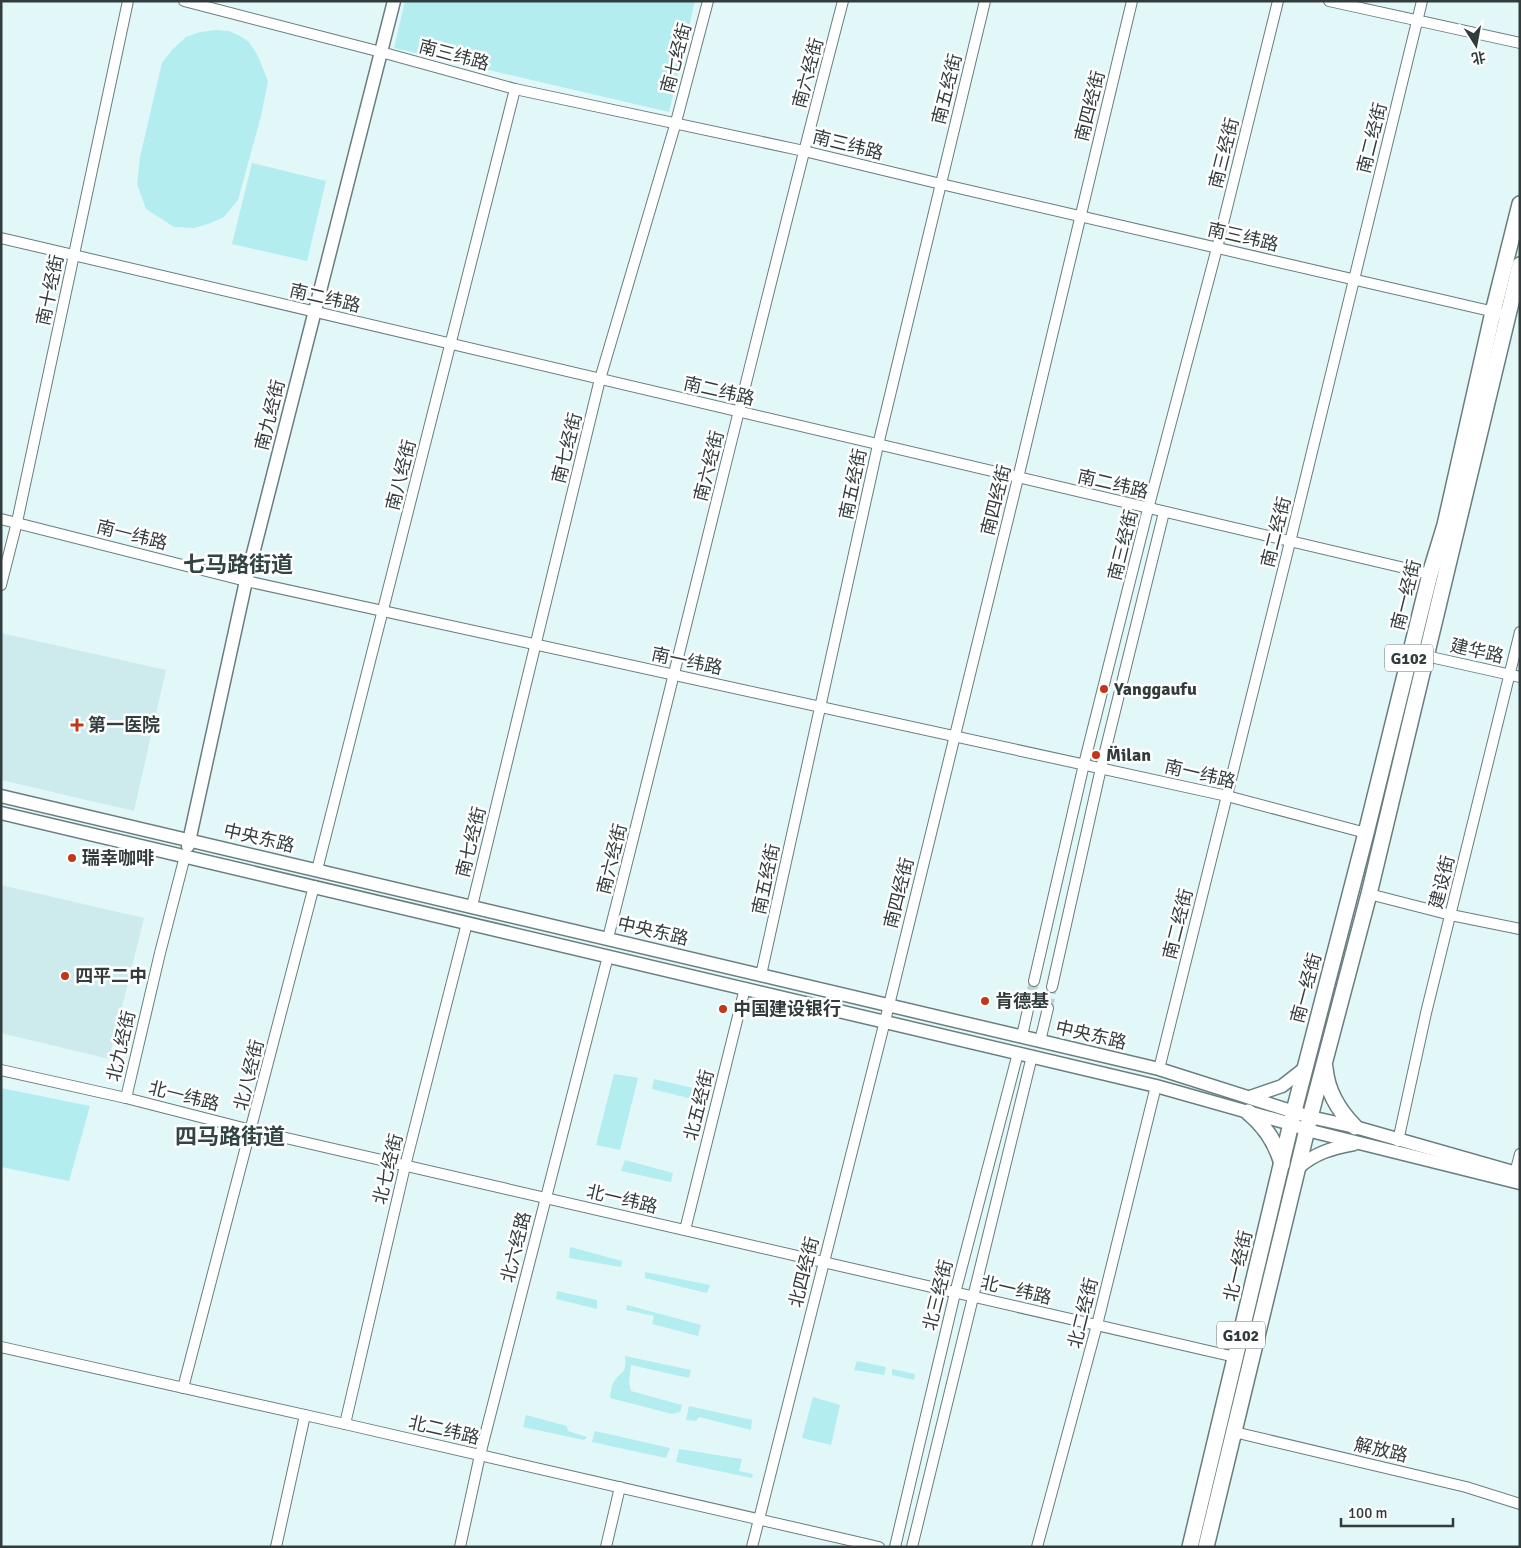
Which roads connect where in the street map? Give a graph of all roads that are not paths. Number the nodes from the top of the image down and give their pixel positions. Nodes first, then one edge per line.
1 (128, 1) edge
2 (184, 1) edge
3 (394, 1) edge
4 (708, 1) edge
5 (843, 1) edge
6 (985, 1) edge
7 (1132, 1) edge
8 (1278, 1) edge
9 (1329, 1) edge
10 (1422, 1) edge
11 (1417, 21) junction
12 (1520, 43) edge
13 (381, 52) junction
14 (515, 89) junction
15 (676, 122) junction
16 (804, 151) junction
17 (941, 184) junction
18 (1520, 204) edge
19 (1080, 216) junction
20 (1, 238) edge
21 (1217, 248) junction
22 (74, 256) junction
23 (1520, 265) edge
24 (1354, 280) junction
25 (314, 312) junction
26 (1500, 313) junction
27 (451, 344) junction
28 (600, 379) junction
29 (739, 412) junction
30 (878, 445) junction
31 (1018, 478) junction
32 (1148, 509) junction
33 (1164, 512) junction
34 (1, 519) edge
35 (17, 522) junction
36 (1290, 542) junction
37 (1430, 574) junction
38 (246, 581) junction
39 (1, 584) edge
40 (384, 611) junction
41 (1520, 632) edge
42 (536, 645) junction
43 (1426, 656) junction
44 (675, 675) junction
45 (1509, 675) junction
46 (1520, 677) edge
47 (820, 707) junction
48 (954, 736) junction
49 (1084, 764) junction
50 (1101, 768) junction
51 (1, 796) edge
52 (1227, 796) junction
53 (1, 813) edge
54 (1366, 833) junction
55 (189, 840) junction
56 (185, 856) junction
57 (317, 870) junction
58 (314, 886) junction
59 (1369, 894) junction
60 (472, 906) junction
61 (1451, 915) junction
62 (467, 923) junction
63 (1520, 929) edge
64 (608, 938) junction
65 (608, 956) junction
66 (761, 975) junction
67 (1034, 982) tunnel mouth
68 (1052, 987) tunnel mouth
69 (745, 988) junction
70 (889, 1005) junction
71 (1029, 1005) tunnel mouth
72 (1048, 1008) tunnel mouth
73 (885, 1022) junction
74 (1022, 1036) junction
75 (1040, 1041) junction
76 (1018, 1053) junction
77 (1032, 1056) junction
78 (1324, 1064) junction
79 (1305, 1068) junction
80 (1158, 1069) junction
81 (1, 1070) edge
82 (1156, 1086) junction
83 (126, 1098) junction
84 (1249, 1104) junction
85 (1293, 1117) junction
86 (1309, 1123) junction
87 (1355, 1127) junction
88 (251, 1130) junction
89 (1398, 1141) junction
90 (1360, 1143) junction
91 (1520, 1154) edge
92 (1282, 1164) junction
93 (405, 1166) junction
94 (1298, 1168) junction
95 (1518, 1177) edge
96 (546, 1198) junction
97 (685, 1230) junction
98 (823, 1262) junction
99 (955, 1293) junction
100 (973, 1297) junction
101 (1097, 1325) junction
102 (1, 1347) edge
103 (1235, 1357) junction
104 (183, 1388) junction
105 (305, 1415) junction
106 (346, 1424) junction
107 (1234, 1432) junction
108 (480, 1455) junction
109 (620, 1488) junction
110 (1520, 1504) edge
111 (759, 1520) junction
112 (276, 1547) edge
113 (460, 1547) edge
114 (606, 1547) edge
115 (752, 1547) edge
116 (878, 1547) edge
117 (895, 1547) edge
118 (912, 1547) edge
119 (1037, 1547) edge
120 (1190, 1547) edge
121 (1206, 1547) edge

1 - 22 street, 南十经街
2 - 13 street, 南三纬路
3 - 13 main road, 南九经街
4 - 15 street, 南七经街
5 - 16 street, 南六经街
6 - 17 street, 南五经街
7 - 19 street, 南四经街
8 - 21 street, 南三经街
9 - 11 street
10 - 11 street, 南二经街
11 - 12 street
11 - 24 street, 南二经街
13 - 14 street, 南三纬路
13 - 25 main road, 南九经街
14 - 15 street, 南三纬路
14 - 27 street, 南八经街
15 - 16 street, 南三纬路
15 - 28 street, 南七经街
16 - 17 street, 南三纬路
16 - 29 street, 南六经街
17 - 19 street, 南三纬路
17 - 30 street, 南五经街
18 - 26 highway, 南一经街 / G102
19 - 21 street, 南三纬路
19 - 31 street, 南四经街
20 - 22 street, 南二纬路
21 - 24 street, 南三纬路
21 - 32 street, 南三经街
22 - 25 street, 南二纬路
22 - 35 street, 南十经街
23 - 26 highway, 南一经街 / G102
24 - 26 street, 南三纬路
24 - 36 street, 南二经街
25 - 27 street, 南二纬路
25 - 38 main road, 南九经街
26 - 37 highway, 南一经街 / G102
26 - 43 highway, 南一经街 / G102
27 - 28 street, 南二纬路
27 - 40 street, 南八经街
28 - 29 street, 南二纬路
28 - 42 street, 南七经街
29 - 30 street, 南二纬路
29 - 44 street, 南六经街
30 - 31 street, 南二纬路
30 - 47 street, 南五经街
31 - 32 street, 南二纬路
31 - 48 street, 南四经街
32 - 33 street, 南二纬路
32 - 49 street, 南三经街
33 - 36 street, 南二纬路
33 - 50 street
34 - 35 street, 南一纬路
35 - 38 street, 南一纬路
35 - 39 street, 南十经街
36 - 37 street, 南二纬路
36 - 52 street, 南二经街
37 - 54 highway, 南一经街 / G102
38 - 40 street, 南一纬路
38 - 55 main road, 南九经街
40 - 42 street, 南一纬路
40 - 57 street, 南八经街
41 - 45 street, 建设街
42 - 44 street, 南一纬路
42 - 60 street, 南七经街
43 - 45 street, 建华路
43 - 59 highway, 南一经街 / G102
44 - 47 street, 南一纬路
44 - 64 street, 南六经街
45 - 46 street, 建华路
45 - 61 street, 建设街
47 - 48 street, 南一纬路
47 - 66 street, 南五经街
48 - 49 street, 南一纬路
48 - 70 street, 南四经街
49 - 50 street, 南一纬路
49 - 67 street, 南三经街
50 - 52 street, 南一纬路
50 - 68 street
51 - 55 main road, 中央东路
52 - 54 street, 南一纬路
52 - 80 street, 南二经街
53 - 56 main road, 中央东路
54 - 79 highway, 南一经街 / G102
55 - 56 main road, 南九经街
55 - 57 main road, 中央东路
56 - 58 main road, 中央东路
56 - 83 street, 北九经街
57 - 60 main road, 中央东路
58 - 62 main road, 中央东路
58 - 88 street, 北八经街
59 - 61 street
59 - 78 highway, 南一经街 / G102
60 - 64 main road, 中央东路
61 - 63 street
61 - 89 street, 建设街
62 - 65 main road, 中央东路
62 - 93 street, 北七经街
64 - 66 main road, 中央东路
65 - 69 main road, 中央东路
65 - 96 street, 北六经路
66 - 70 main road, 中央东路
69 - 73 main road, 中央东路
69 - 97 street, 北五经街
70 - 73 street, 北四经街
70 - 74 main road, 中央东路
71 - 74 street
72 - 75 street
73 - 76 main road, 中央东路
73 - 98 street, 北四经街
74 - 75 main road, 中央东路
75 - 80 main road, 中央东路
76 - 77 main road, 中央东路
76 - 99 street, 北三经街
77 - 82 main road, 中央东路
77 - 100 street
78 - 86 highway, 南一经街 / G102
78 - 87 highway
79 - 84 main road
79 - 85 highway, 南一经街 / G102
80 - 84 main road, 中央东路
81 - 83 street, 北一纬路
82 - 84 main road, 中央东路
82 - 101 street, 北二经街
83 - 88 street, 北一纬路
84 - 85 main road, 中央东路
84 - 92 highway
85 - 86 main road, 中央东路
85 - 92 highway, 北一经街 / G102
86 - 87 main road
86 - 90 main road
86 - 94 highway, 北一经街 / G102
87 - 89 main road
88 - 93 street, 北一纬路
88 - 104 street, 北八经街
89 - 95 main road
90 - 94 main road
90 - 95 main road
91 - 95 street
92 - 103 highway, 北一经街 / G102
93 - 96 street, 北一纬路
93 - 106 street, 北七经街
94 - 107 highway, 北一经街 / G102
96 - 97 street, 北一纬路
96 - 108 street, 北六经路
97 - 98 street, 北一纬路
98 - 99 street, 北一纬路
98 - 111 street, 北四经街
99 - 100 street, 北一纬路
99 - 117 street, 北三经街
100 - 101 street, 北一纬路
100 - 118 street
101 - 103 street, 北一纬路
101 - 119 street, 北二经街
102 - 104 street, 北二纬路
103 - 120 highway, 北一经街 / G102
104 - 105 street, 北二纬路
105 - 106 street, 北二纬路
105 - 112 street
106 - 108 street, 北二纬路
107 - 110 street, 解放路
107 - 121 highway, 北一经街 / G102
108 - 109 street, 北二纬路
108 - 113 street, 北六经路
109 - 111 street, 北二纬路
109 - 114 street
111 - 115 street, 北四经街
111 - 116 street, 北二纬路

